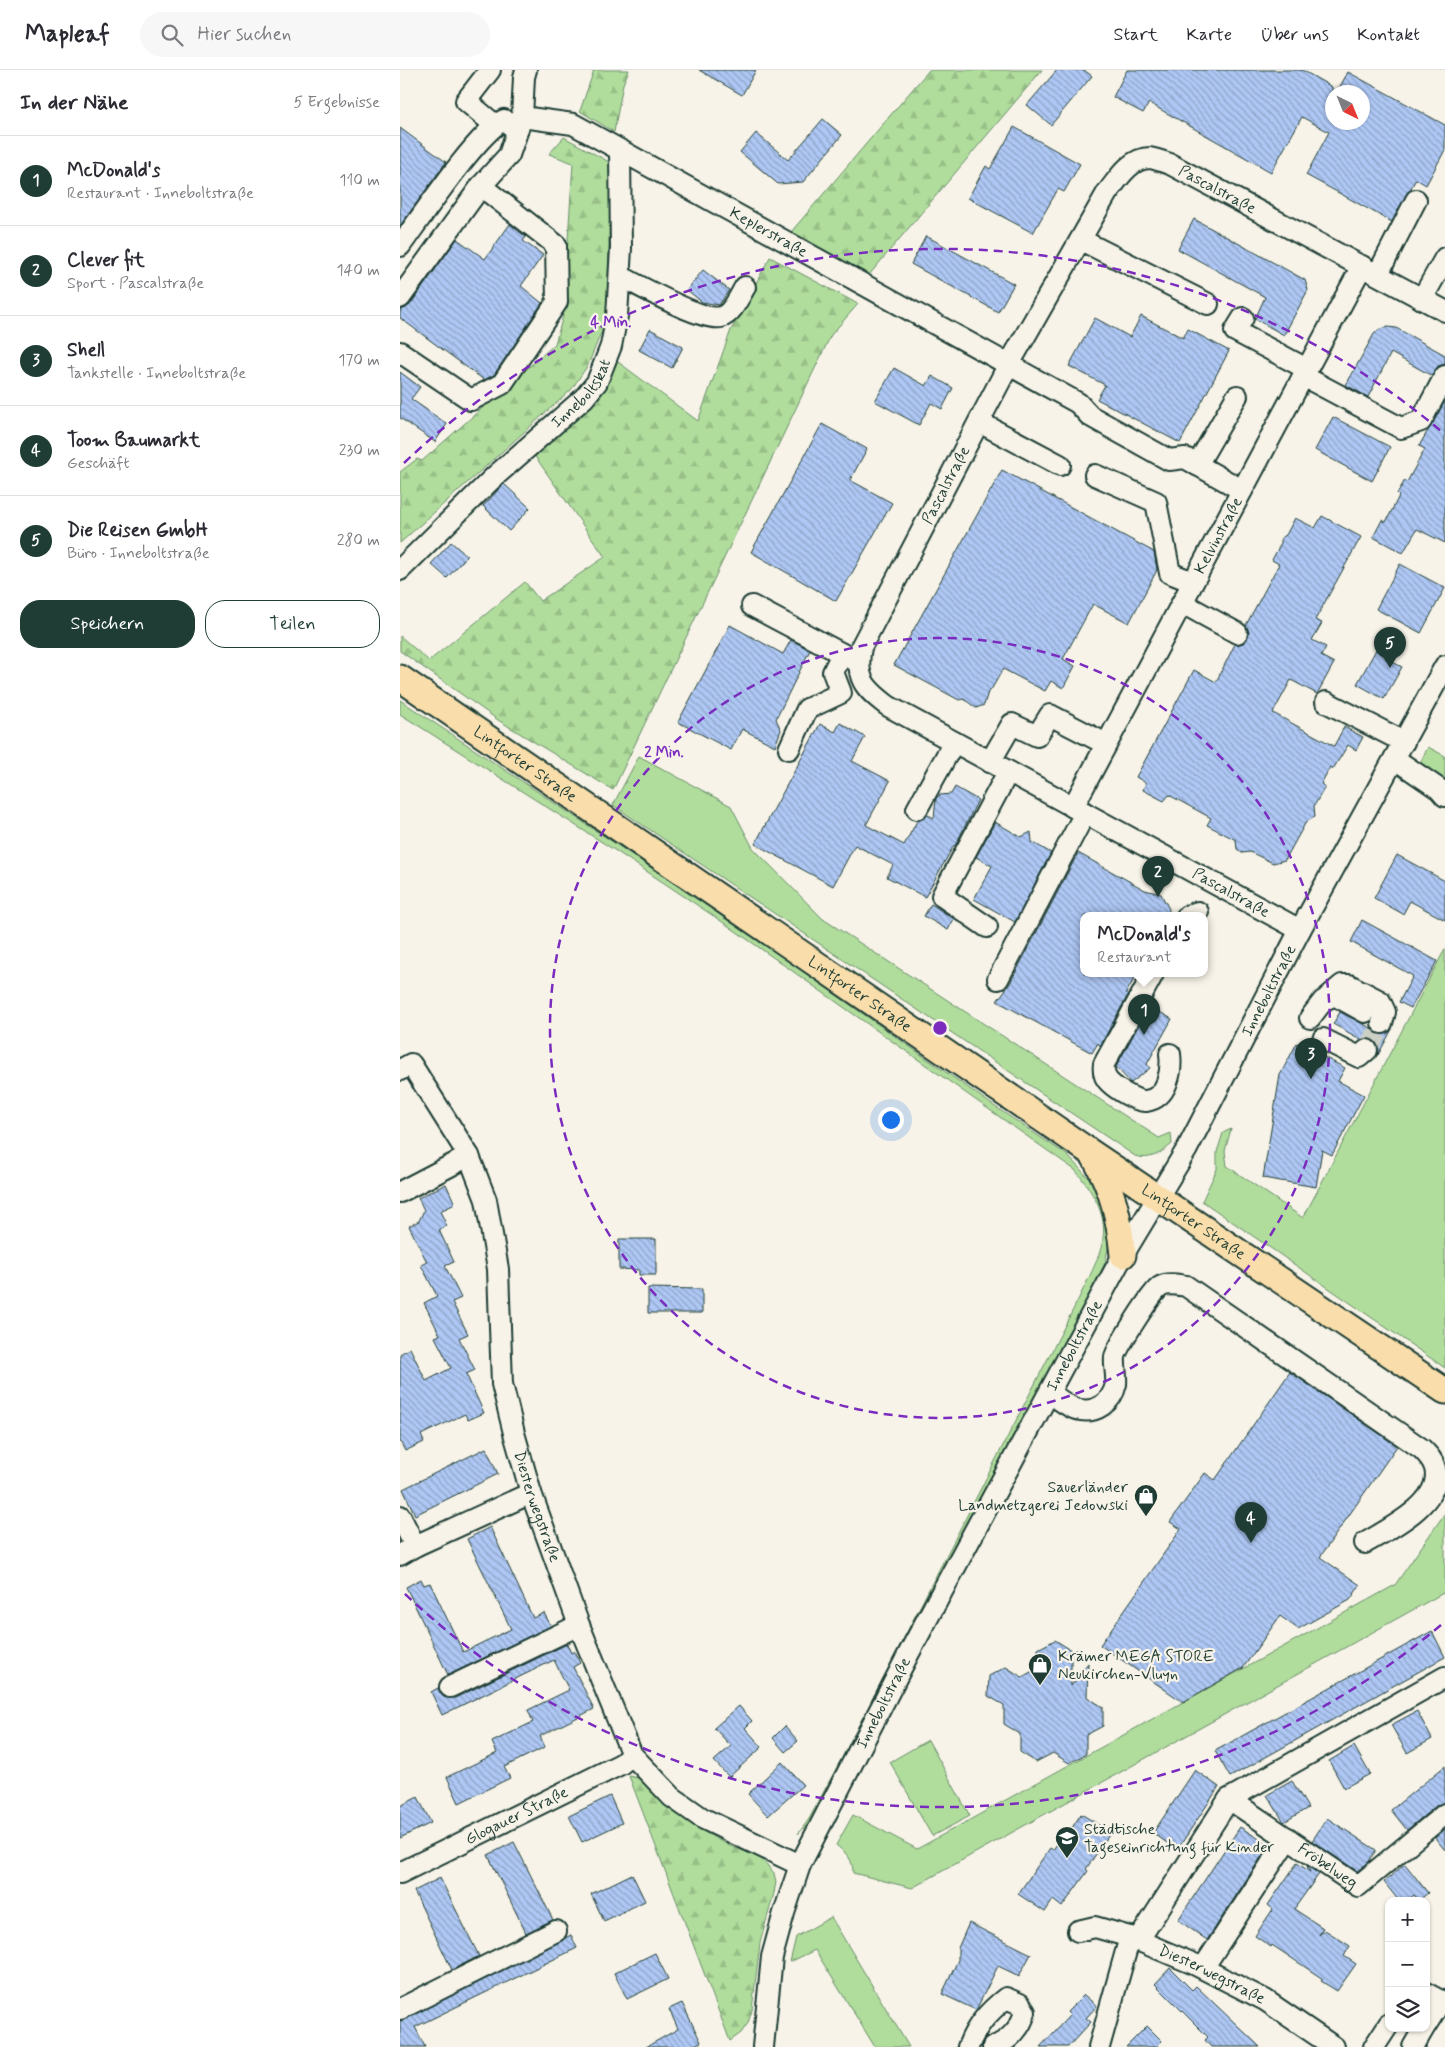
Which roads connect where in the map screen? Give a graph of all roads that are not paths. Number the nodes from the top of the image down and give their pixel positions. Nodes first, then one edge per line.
1 (490, 70) edge
2 (526, 70) edge
3 (519, 124) junction
4 (495, 125) junction
5 (620, 151) junction
6 (481, 186) junction
7 (1416, 200) dead end
8 (1081, 240) junction
9 (400, 246) edge
10 (1445, 258) edge
11 (1370, 270) junction
12 (620, 276) junction
13 (745, 287) dead end
14 (400, 298) edge
15 (1422, 299) junction
16 (1208, 304) dead end
17 (1445, 311) edge
18 (1243, 318) dead end
19 (400, 352) edge
20 (1008, 366) junction
21 (1305, 372) junction
22 (1445, 376) edge
23 (1237, 396) dead end
24 (979, 422) junction
25 (1060, 465) dead end
26 (1197, 465) junction
27 (1095, 475) dead end
28 (1242, 490) junction
29 (400, 570) edge
30 (1193, 582) junction
31 (1182, 603) junction
32 (752, 606) dead end
33 (1237, 633) dead end
34 (850, 658) junction
35 (1445, 666) edge
36 (400, 678) edge
37 (1326, 702) dead end
38 (954, 742) junction
39 (1106, 744) junction
40 (789, 749) dead end
41 (1399, 750) junction
42 (990, 762) junction
43 (1008, 772) junction
44 (1445, 796) edge
45 (917, 809) dead end
46 (1079, 810) junction
47 (987, 927) dead end
48 (1300, 930) junction
49 (1151, 977) edge
50 (998, 979) dead end
51 (1328, 996) junction
52 (1365, 1012) dead end
53 (1310, 1018) dead end
54 (1382, 1023) tunnel mouth
55 (1323, 1039) dead end
56 (1367, 1050) dead end
57 (1170, 1054) dead end
58 (406, 1067) edge
59 (1093, 1154) junction
60 (470, 1156) junction
61 (400, 1192) edge
62 (1158, 1198) junction
63 (1123, 1255) junction
64 (1445, 1391) edge
65 (1050, 1394) junction
66 (531, 1493) junction
67 (400, 1516) edge
68 (1365, 1543) dead end
69 (407, 1550) edge
70 (579, 1625) junction
71 (1445, 1677) edge
72 (450, 1687) dead end
73 (632, 1755) junction
74 (1229, 1799) junction
75 (1445, 1814) edge
76 (1288, 1838) junction
77 (800, 1865) junction
78 (400, 1873) edge
79 (556, 1931) dead end
80 (1078, 1931) dead end
81 (1134, 1939) junction
82 (1203, 1968) junction
83 (1430, 1995) edge
84 (400, 2009) edge
85 (1430, 2019) edge
86 (1385, 2030) edge
87 (1422, 2032) edge
88 (763, 2047) edge
89 (968, 2047) edge
90 (993, 2047) edge
91 (1099, 2047) edge
92 (1334, 2047) edge
93 (1374, 2047) edge
94 (1413, 2047) edge

1 - 4 street
2 - 3 street
3 - 4 street, Keplerstraße
3 - 5 street, Keplerstraße
3 - 6 street
4 - 9 street
5 - 12 street, Inneboltskat
5 - 20 street, Keplerstraße
6 - 14 street
6 - 19 street
7 - 11 street, Kelvinstraße
8 - 11 street, Pascalstraße
8 - 16 street
8 - 20 street, Pascalstraße
10 - 15 street
11 - 15 street, Pascalstraße
11 - 21 street, Kelvinstraße
12 - 13 street
12 - 29 street, Inneboltskat
15 - 17 street, Pascalstraße
18 - 21 street
20 - 24 street, Pascalstraße
20 - 26 street, Keplerstraße
21 - 22 street
21 - 28 street, Kelvinstraße
23 - 26 street
24 - 25 street
24 - 34 street, Pascalstraße
26 - 28 street, Keplerstraße
27 - 30 street
28 - 30 street, Kelvinstraße
30 - 31 street, Kelvinstraße
31 - 33 street
31 - 39 street, Kelvinstraße
32 - 34 street
34 - 38 street, Pascalstraße
34 - 40 street
35 - 41 street, Inneboltstraße
36 - 59 main road, Lintforter Straße
37 - 41 street
38 - 42 street, Pascalstraße
38 - 45 street
39 - 42 street
39 - 46 street, Kelvinstraße
41 - 44 street
41 - 48 street, Inneboltstraße
42 - 43 street, Pascalstraße
43 - 46 street, Pascalstraße
43 - 47 street
46 - 48 street, Pascalstraße
46 - 50 street, Kelvinstraße
48 - 62 street, Inneboltstraße
49 - 57 street
51 - 52 street
51 - 53 street
51 - 54 street
55 - 56 street
58 - 60 street, Diesterwegstraße
59 - 62 main road, Lintforter Straße
59 - 63 main road
60 - 61 street
60 - 66 street, Diesterwegstraße
62 - 63 street, Inneboltstraße
62 - 64 main road, Lintforter Straße
63 - 65 street, Inneboltstraße
65 - 68 street
65 - 77 street, Inneboltstraße
66 - 69 street
66 - 70 street, Diesterwegstraße
67 - 69 street
70 - 72 street
70 - 73 street, Diesterwegstraße
71 - 74 street
73 - 77 street, Diesterwegstraße
73 - 78 street, Glogauer Straße
74 - 76 street, Fröbelweg
74 - 81 street
75 - 76 street, Fröbelweg
76 - 82 street
77 - 88 street, Inneboltstraße
79 - 84 street
80 - 81 street, Diesterwegstraße
81 - 82 street, Diesterwegstraße
81 - 91 street
82 - 92 street, Diesterwegstraße
83 - 85 street
86 - 93 street
87 - 94 street
89 - 90 street

